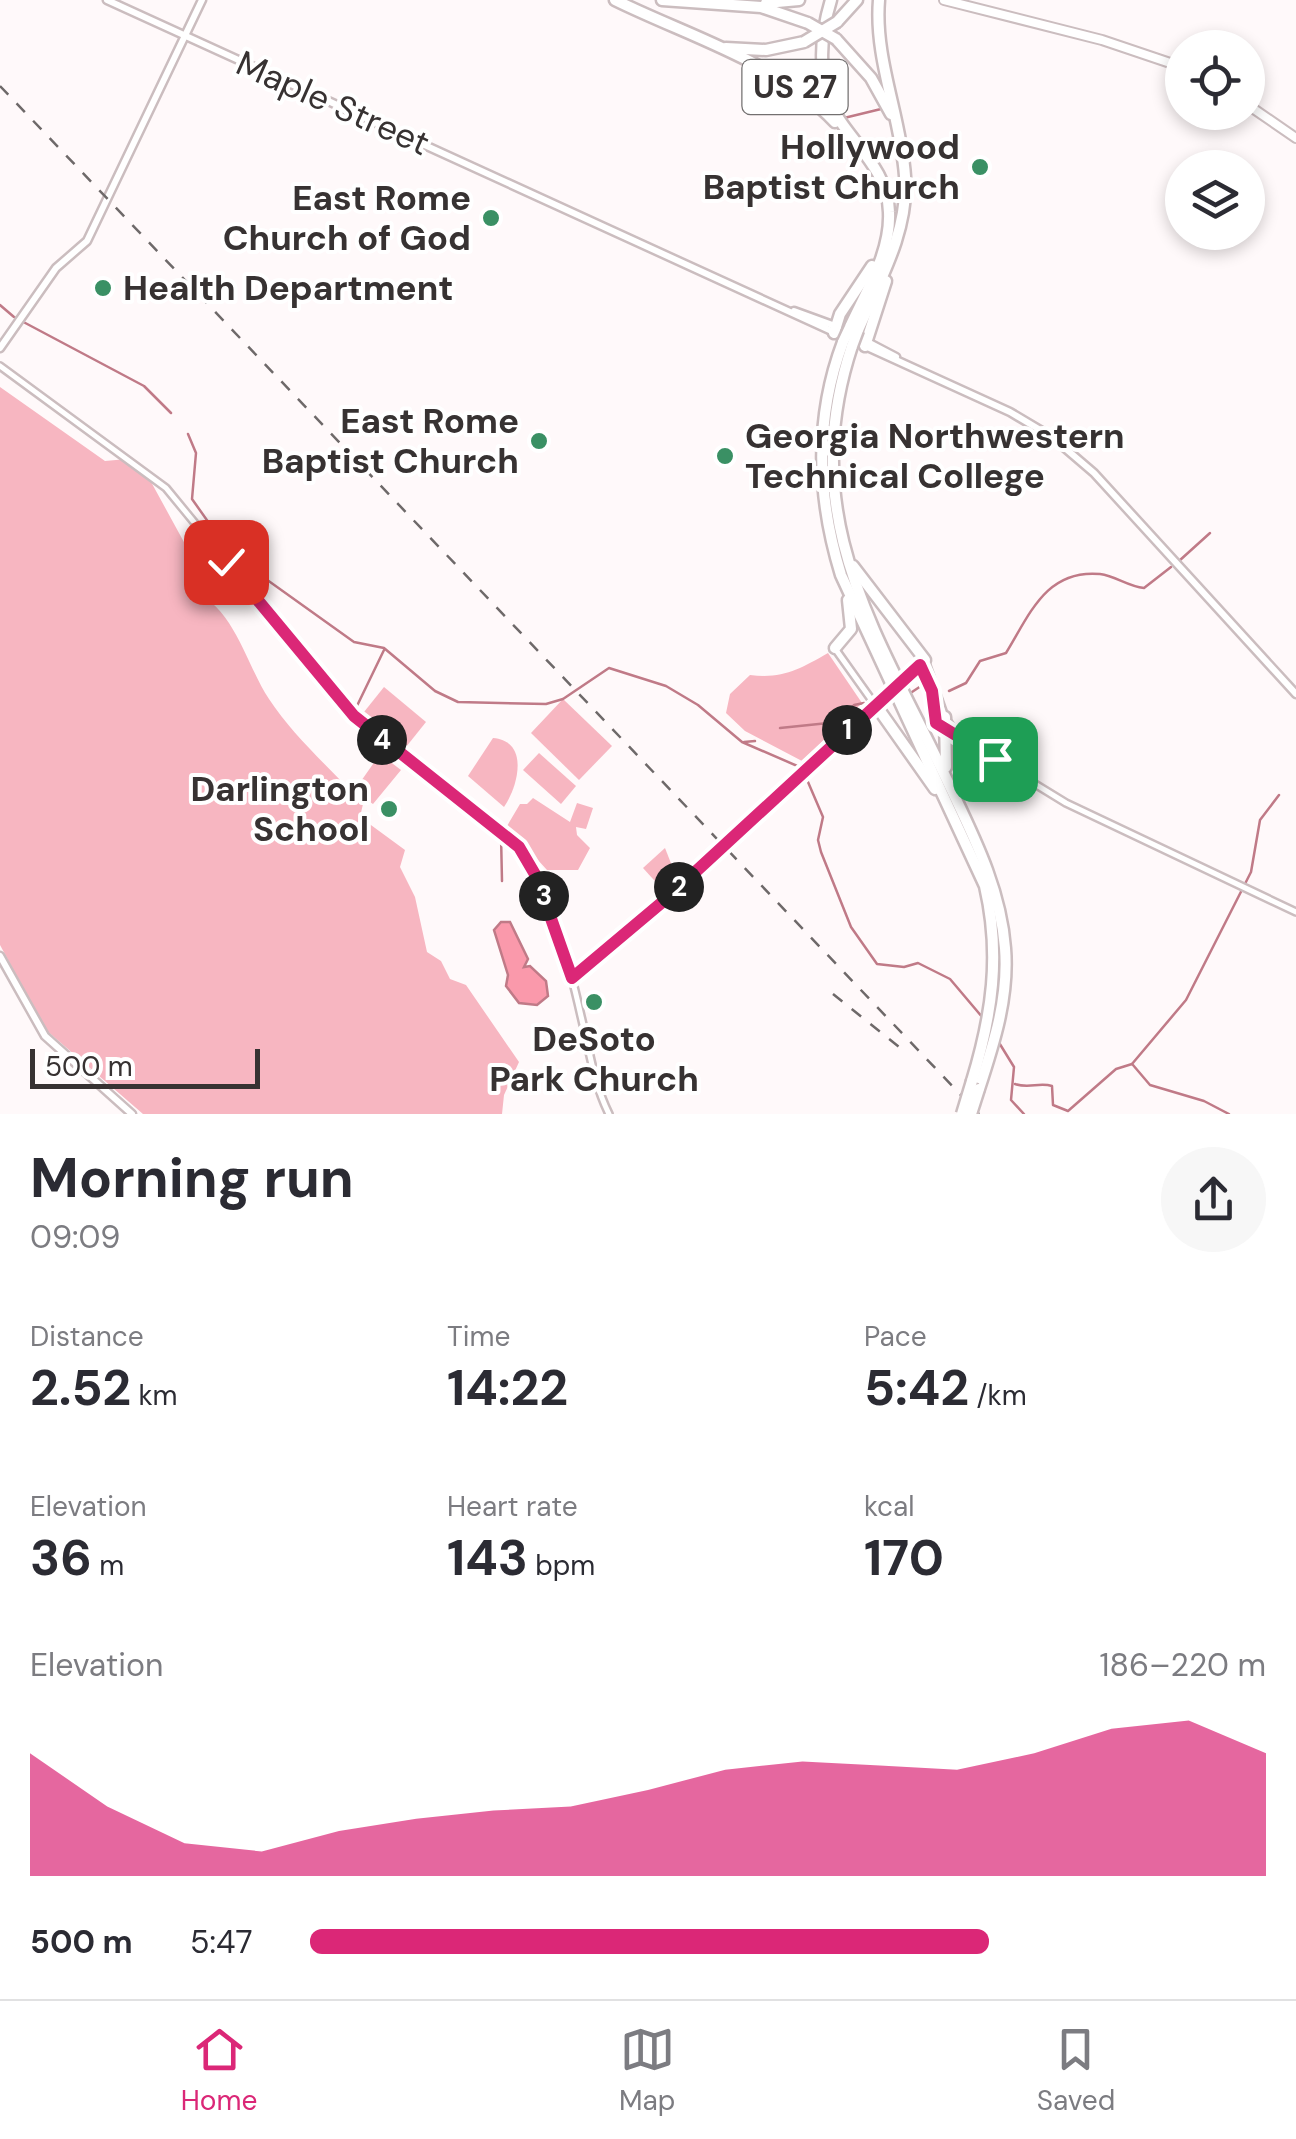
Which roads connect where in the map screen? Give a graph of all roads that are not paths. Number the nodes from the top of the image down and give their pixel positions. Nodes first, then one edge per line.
1 (107, 0) edge
2 (202, 0) edge
3 (615, 0) edge
4 (662, 0) edge
5 (799, 0) edge
6 (830, 0) edge
7 (858, 0) edge
8 (879, 0) edge
9 (944, 0) edge
10 (710, 3) junction
11 (688, 34) junction
12 (186, 36) junction
13 (1165, 62) edge
14 (1265, 117) edge
15 (897, 129) junction
16 (1296, 138) edge
17 (878, 172) junction
18 (890, 245) junction
19 (835, 329) junction
20 (851, 337) junction
21 (866, 344) junction
22 (0, 348) edge
23 (0, 366) edge
24 (832, 398) junction
25 (844, 552) junction
26 (841, 575) junction
27 (835, 648) joint
28 (922, 663) junction
29 (1296, 694) edge
30 (874, 704) junction
31 (945, 723) junction
32 (959, 737) junction
33 (944, 743) junction
34 (951, 788) junction
35 (949, 809) junction
36 (1296, 912) edge
37 (0, 956) edge
38 (572, 978) junction
39 (986, 1052) junction
40 (975, 1085) junction
41 (132, 1114) edge
42 (609, 1114) edge
43 (962, 1114) edge
44 (972, 1114) edge

1 - 12 main road, Maple Street
2 - 12 main road
3 - 11 highway, US 27
4 - 10 highway, US 27
5 - 10 highway
6 - 17 highway
7 - 11 highway, bridge
8 - 15 highway
9 - 13 main road
10 - 15 highway, US 27, bridge
11 - 17 highway, US 27
12 - 19 main road, Maple Street
12 - 22 main road
14 - 16 main road
15 - 18 highway, US 27
17 - 18 highway, US 27
18 - 19 highway
18 - 20 highway, US 27
18 - 21 highway
19 - 20 main road, Maple Street
20 - 21 main road, Maple Street
20 - 24 highway, US 27
21 - 29 main road, Maple Street
23 - 38 street
24 - 25 highway, US 27
24 - 26 highway, US 27
25 - 28 highway
25 - 34 highway, US 27
26 - 27 highway
26 - 35 highway, US 27
27 - 30 street
28 - 30 street, bridge
28 - 31 street
28 - 31 street
30 - 35 highway
30 - 38 street
31 - 32 street
31 - 32 street
31 - 33 highway
32 - 33 highway
32 - 36 street
33 - 34 highway
34 - 39 highway, US 27
35 - 39 highway, US 27
37 - 41 main road
38 - 42 street
39 - 40 highway, US 27
40 - 43 highway, US 27, bridge
40 - 44 highway, US 27, bridge

